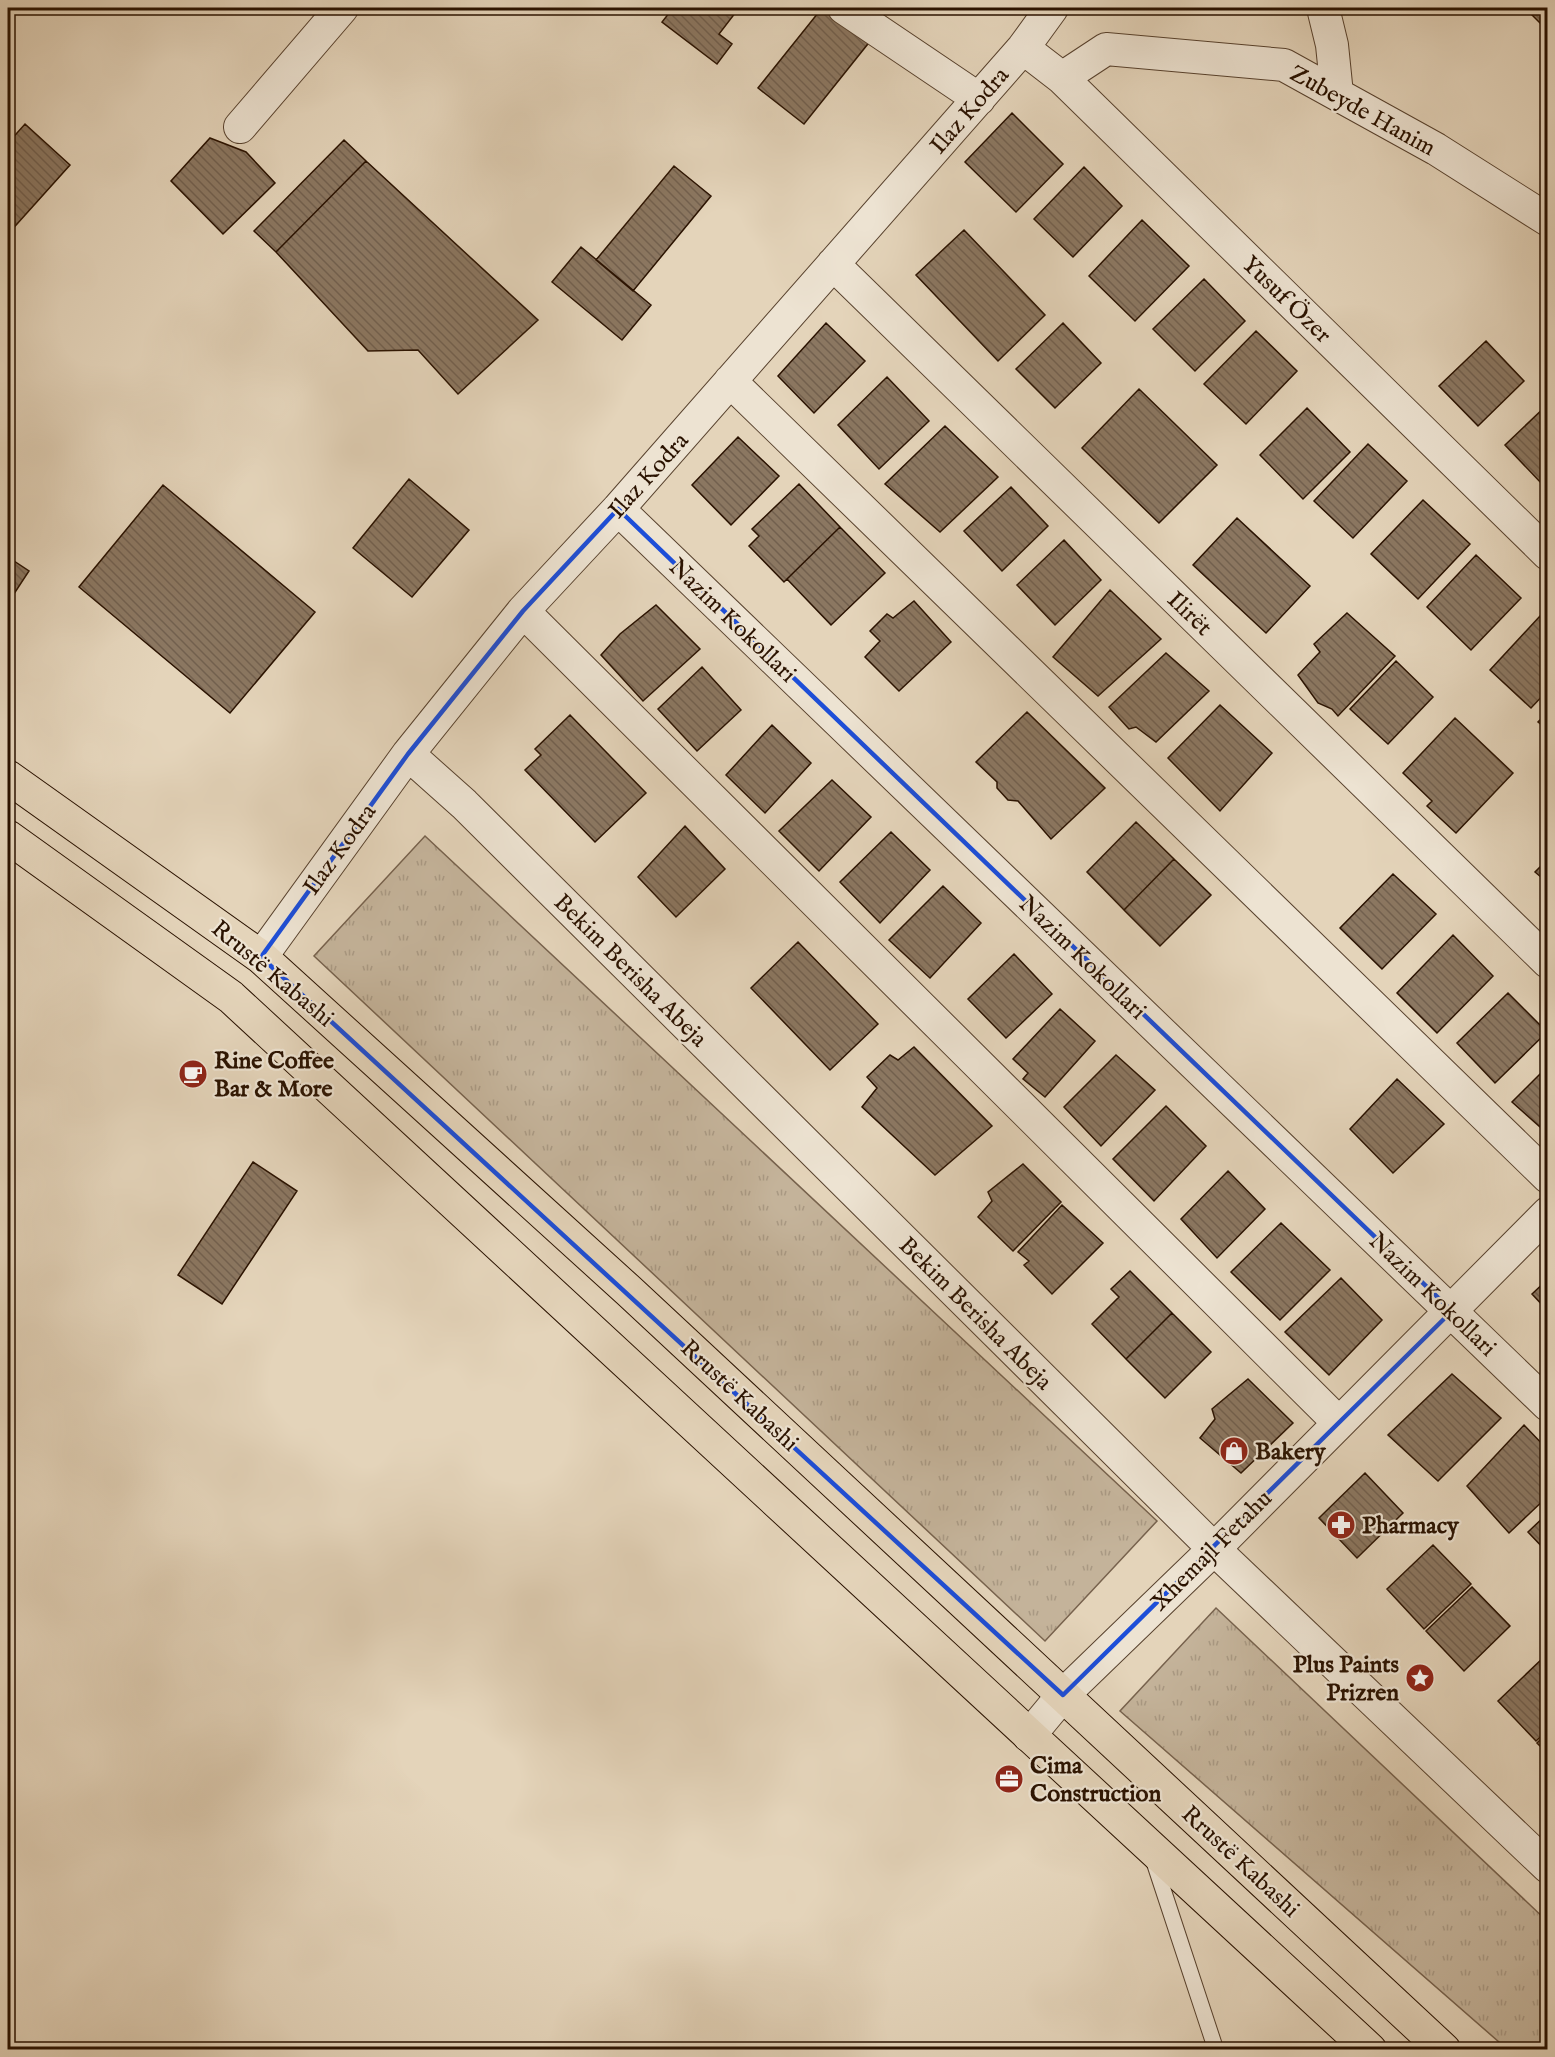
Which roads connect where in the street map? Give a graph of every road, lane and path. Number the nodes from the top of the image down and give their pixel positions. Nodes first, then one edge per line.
1 (342, 8) edge
2 (844, 8) edge
3 (1052, 8) edge
4 (1323, 8) edge
5 (1023, 48) junction
6 (1062, 78) junction
7 (1337, 94) junction
8 (979, 99) junction
9 (240, 127) dead end
10 (1548, 220) edge
11 (833, 264) junction
12 (730, 381) junction
13 (618, 509) junction
14 (1548, 554) edge
15 (523, 610) junction
16 (408, 754) junction
17 (8, 777) edge
18 (8, 837) edge
19 (261, 957) junction
20 (1548, 962) edge
21 (1548, 1177) edge
22 (1548, 1213) edge
23 (1452, 1311) junction
24 (1548, 1406) edge
25 (1339, 1423) junction
26 (1214, 1549) junction
27 (1063, 1695) junction
28 (1029, 1736) junction
29 (1147, 1842) junction
30 (1548, 1867) edge
31 (1216, 2049) edge
32 (1370, 2049) edge
33 (1444, 2049) edge

1 - 9 street
2 - 8 street
3 - 5 street, Ilaz Kodra
4 - 7 street
5 - 6 street, Yusuf Özer
5 - 8 street, Ilaz Kodra
6 - 7 street, Zubeyde Hanim
6 - 14 street, Yusuf Özer
7 - 10 street, Zubeyde Hanim
8 - 11 street, Ilaz Kodra
11 - 12 street, Ilaz Kodra
11 - 20 street, Ilirët
12 - 13 street, Ilaz Kodra
12 - 21 street
13 - 15 street, Ilaz Kodra
13 - 23 street, Nazim Kokollari
15 - 16 street, Ilaz Kodra
15 - 25 street
16 - 19 street, Ilaz Kodra
16 - 26 street, Bekim Berisha Abeja
17 - 19 main road, Rrustë Kabashi
18 - 28 main road, Rrustë Kabashi
19 - 27 main road, Rrustë Kabashi
22 - 23 street, Xhemajl Fetahu
23 - 24 street, Nazim Kokollari
23 - 25 street, Xhemajl Fetahu
25 - 26 street, Xhemajl Fetahu
26 - 27 street, Xhemajl Fetahu
26 - 30 street, Bekim Berisha Abeja
27 - 28 street, Xhemajl Fetahu
27 - 33 main road, Rrustë Kabashi
28 - 29 main road, Rrustë Kabashi
29 - 31 lane
29 - 32 main road, Rrustë Kabashi

